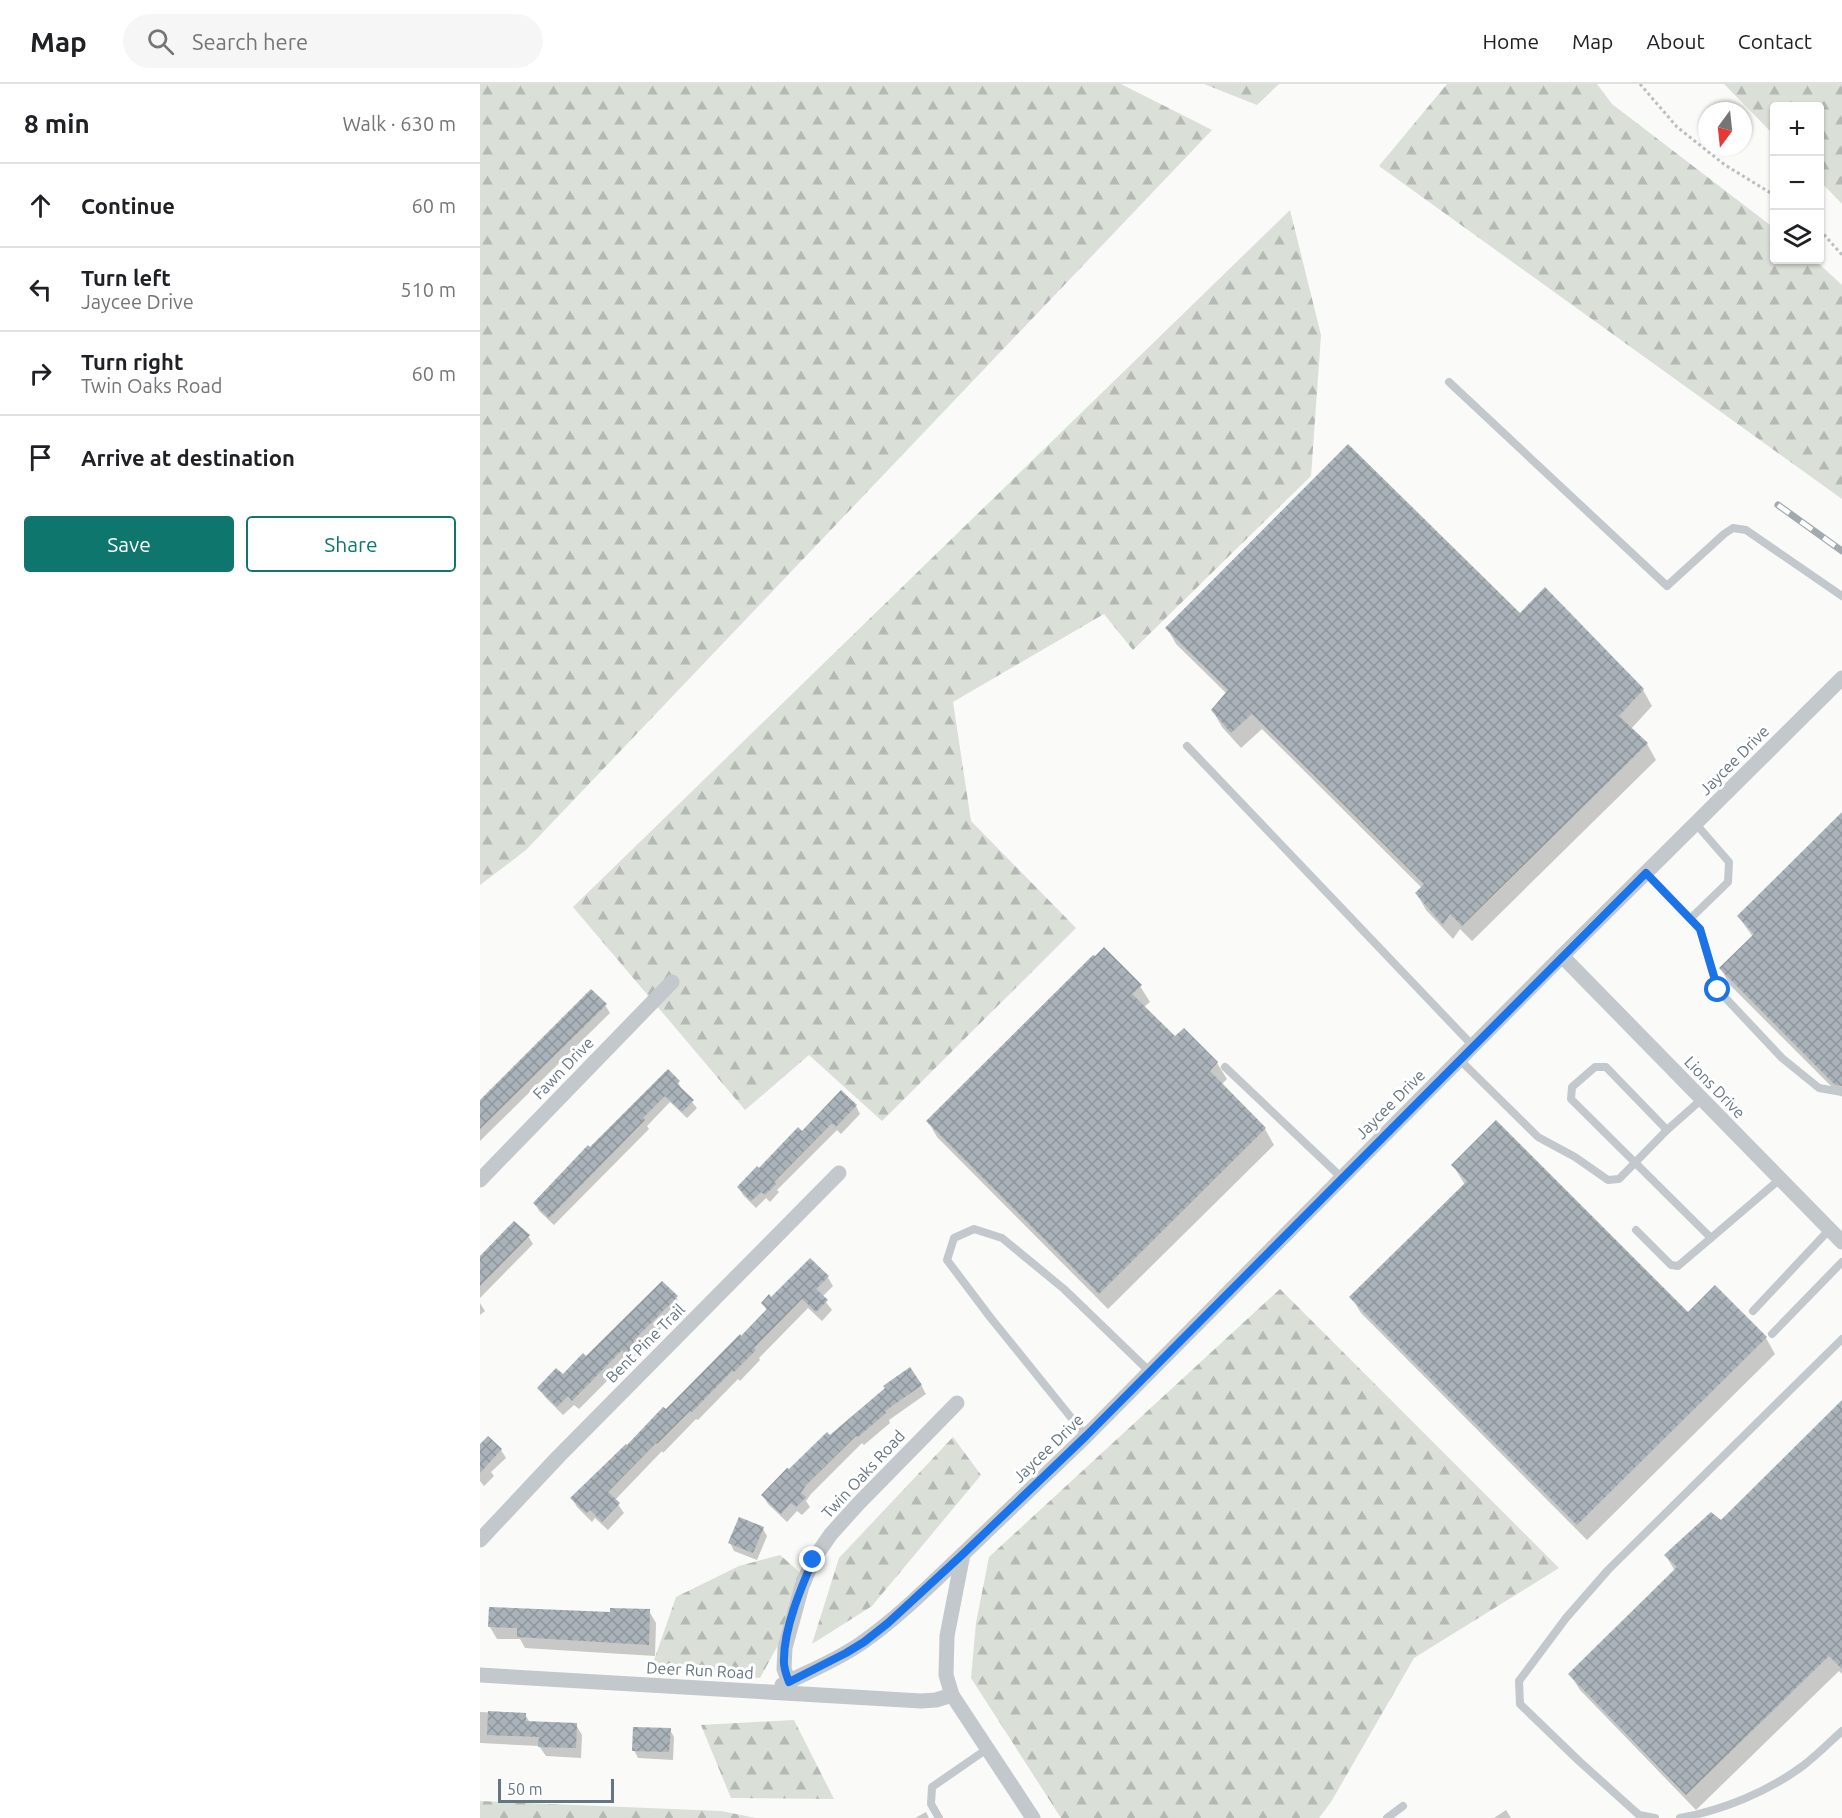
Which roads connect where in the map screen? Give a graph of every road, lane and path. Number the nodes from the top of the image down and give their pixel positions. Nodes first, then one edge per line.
1 (1640, 84) edge
2 (1770, 193) edge
3 (1824, 235) edge
4 (1842, 255) edge
5 (1449, 381) dead end
6 (1842, 596) edge
7 (1842, 678) edge
8 (1187, 746) dead end
9 (1695, 824) junction
10 (1646, 873) junction
11 (1690, 919) junction
12 (1562, 956) junction
13 (672, 982) dead end
14 (1473, 1046) junction
15 (1460, 1060) junction
16 (1224, 1066) dead end
17 (1842, 1092) edge
18 (1702, 1099) junction
19 (1668, 1130) junction
20 (1636, 1163) junction
21 (839, 1173) dead end
22 (1342, 1178) junction
23 (1780, 1179) junction
24 (480, 1180) edge
25 (1636, 1230) dead end
26 (1838, 1236) edge
27 (1711, 1238) junction
28 (1842, 1262) edge
29 (1753, 1311) dead end
30 (1772, 1334) dead end
31 (1842, 1339) edge
32 (1150, 1372) junction
33 (957, 1403) dead end
34 (1086, 1436) junction
35 (480, 1540) edge
36 (963, 1554) junction
37 (480, 1675) edge
38 (789, 1682) junction
39 (769, 1692) junction
40 (952, 1695) junction
41 (1842, 1731) edge
42 (987, 1749) junction
43 (1402, 1806) dead end
44 (939, 1818) edge
45 (1033, 1818) edge
46 (1387, 1818) edge
47 (1655, 1818) edge
48 (1680, 1818) edge

1 - 2 path
3 - 4 path
5 - 6 lane
7 - 9 street, Jaycee Drive
8 - 14 lane
9 - 10 street, Jaycee Drive
9 - 11 lane
10 - 11 lane
10 - 12 street, Jaycee Drive
11 - 17 lane
12 - 14 street, Jaycee Drive
12 - 18 street, Lions Drive
13 - 24 street, Fawn Drive
14 - 15 street, Jaycee Drive
15 - 20 lane
15 - 22 street, Jaycee Drive
16 - 22 lane
18 - 19 lane
18 - 23 street, Lions Drive
19 - 20 lane
19 - 20 lane
20 - 27 lane
21 - 35 street, Bent Pine Trail
22 - 32 street, Jaycee Drive
23 - 26 street, Lions Drive
23 - 27 lane
25 - 27 lane
26 - 29 lane
28 - 30 lane
31 - 47 lane
32 - 34 street, Jaycee Drive
32 - 34 lane
33 - 38 street, Twin Oaks Road
34 - 36 street, Jaycee Drive
36 - 38 street, Jaycee Drive
36 - 40 street
37 - 39 street, Deer Run Road
38 - 39 street, Jaycee Drive
39 - 40 street, Deer Run Road
40 - 42 street
41 - 48 lane
42 - 44 lane
42 - 45 street
43 - 46 lane

